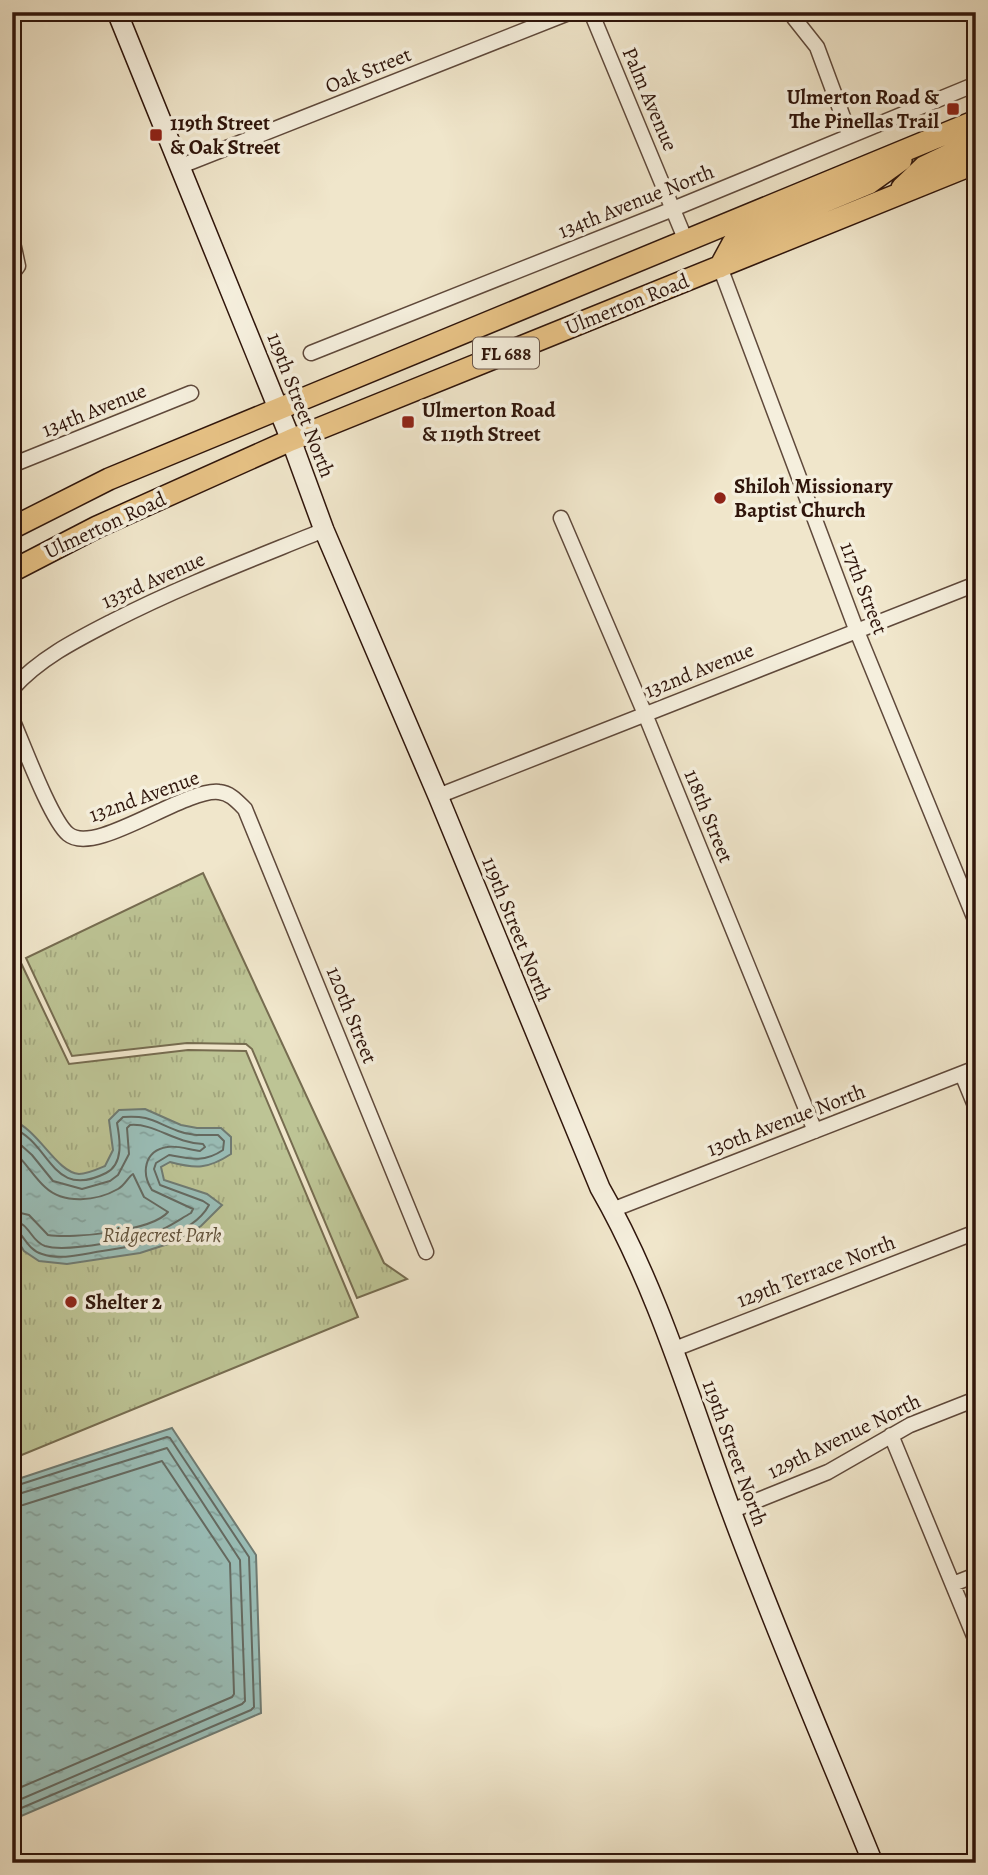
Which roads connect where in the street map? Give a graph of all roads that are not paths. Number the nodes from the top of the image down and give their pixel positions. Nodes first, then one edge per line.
1 (117, 12) edge
2 (571, 12) edge
3 (592, 12) edge
4 (794, 18) dead end
5 (976, 84) edge
6 (976, 121) edge
7 (850, 136) junction
8 (976, 142) edge
9 (919, 144) junction
10 (976, 163) edge
11 (181, 166) junction
12 (893, 197) junction
13 (673, 209) junction
14 (12, 238) edge
15 (686, 241) junction
16 (720, 267) junction
17 (12, 274) edge
18 (311, 353) dead end
19 (191, 393) dead end
20 (278, 408) junction
21 (291, 440) junction
22 (12, 465) edge
23 (561, 518) dead end
24 (12, 528) edge
25 (324, 530) junction
26 (12, 571) edge
27 (976, 584) edge
28 (856, 629) junction
29 (12, 689) edge
30 (645, 714) junction
31 (12, 719) edge
32 (438, 796) junction
33 (233, 797) joint
34 (976, 922) edge
35 (969, 1071) edge
36 (976, 1108) edge
37 (815, 1131) junction
38 (612, 1210) junction
39 (976, 1232) edge
40 (426, 1252) dead end
41 (672, 1350) junction
42 (976, 1399) edge
43 (891, 1435) junction
44 (731, 1511) junction
45 (976, 1575) edge
46 (953, 1584) junction
47 (976, 1641) edge
48 (873, 1863) edge

1 - 11 street, 119th Street North
2 - 11 street, Oak Street
3 - 13 street, Palm Avenue
4 - 7 street
5 - 7 street, 134th Avenue North
6 - 9 main road, Ulmerton Road / FL 688
7 - 13 street, 134th Avenue North
8 - 12 main road
9 - 15 main road, Ulmerton Road / FL 688
9 - 16 main road
10 - 12 main road, Ulmerton Road / FL 688
11 - 20 street, 119th Street North
12 - 16 main road, Ulmerton Road / FL 688
13 - 15 street, Palm Avenue
13 - 18 street, 134th Avenue North
14 - 17 street
15 - 20 main road, Ulmerton Road / FL 688
16 - 21 main road, Ulmerton Road / FL 688
16 - 28 street, 117th Street
19 - 22 street, 134th Avenue
20 - 21 street, 119th Street North
20 - 24 main road, Ulmerton Road / FL 688
21 - 25 street, 119th Street North
21 - 26 main road, Ulmerton Road / FL 688
23 - 30 street, 118th Street
25 - 29 street, 133rd Avenue
25 - 32 street, 119th Street North
27 - 28 street, 132nd Avenue
28 - 30 street, 132nd Avenue
28 - 34 street, 117th Street
30 - 32 street, 132nd Avenue
30 - 37 street, 118th Street
31 - 33 street, 132nd Avenue
32 - 38 street, 119th Street North
33 - 40 street, 120th Street
35 - 36 street
35 - 37 street, 130th Avenue North
37 - 38 street, 130th Avenue North
38 - 41 street, 119th Street North
39 - 41 street, 129th Terrace North
41 - 44 street, 119th Street North
42 - 43 street, 129th Avenue North
43 - 44 street, 129th Avenue North
43 - 46 street
44 - 48 street, 119th Street North
45 - 46 street
46 - 47 street

